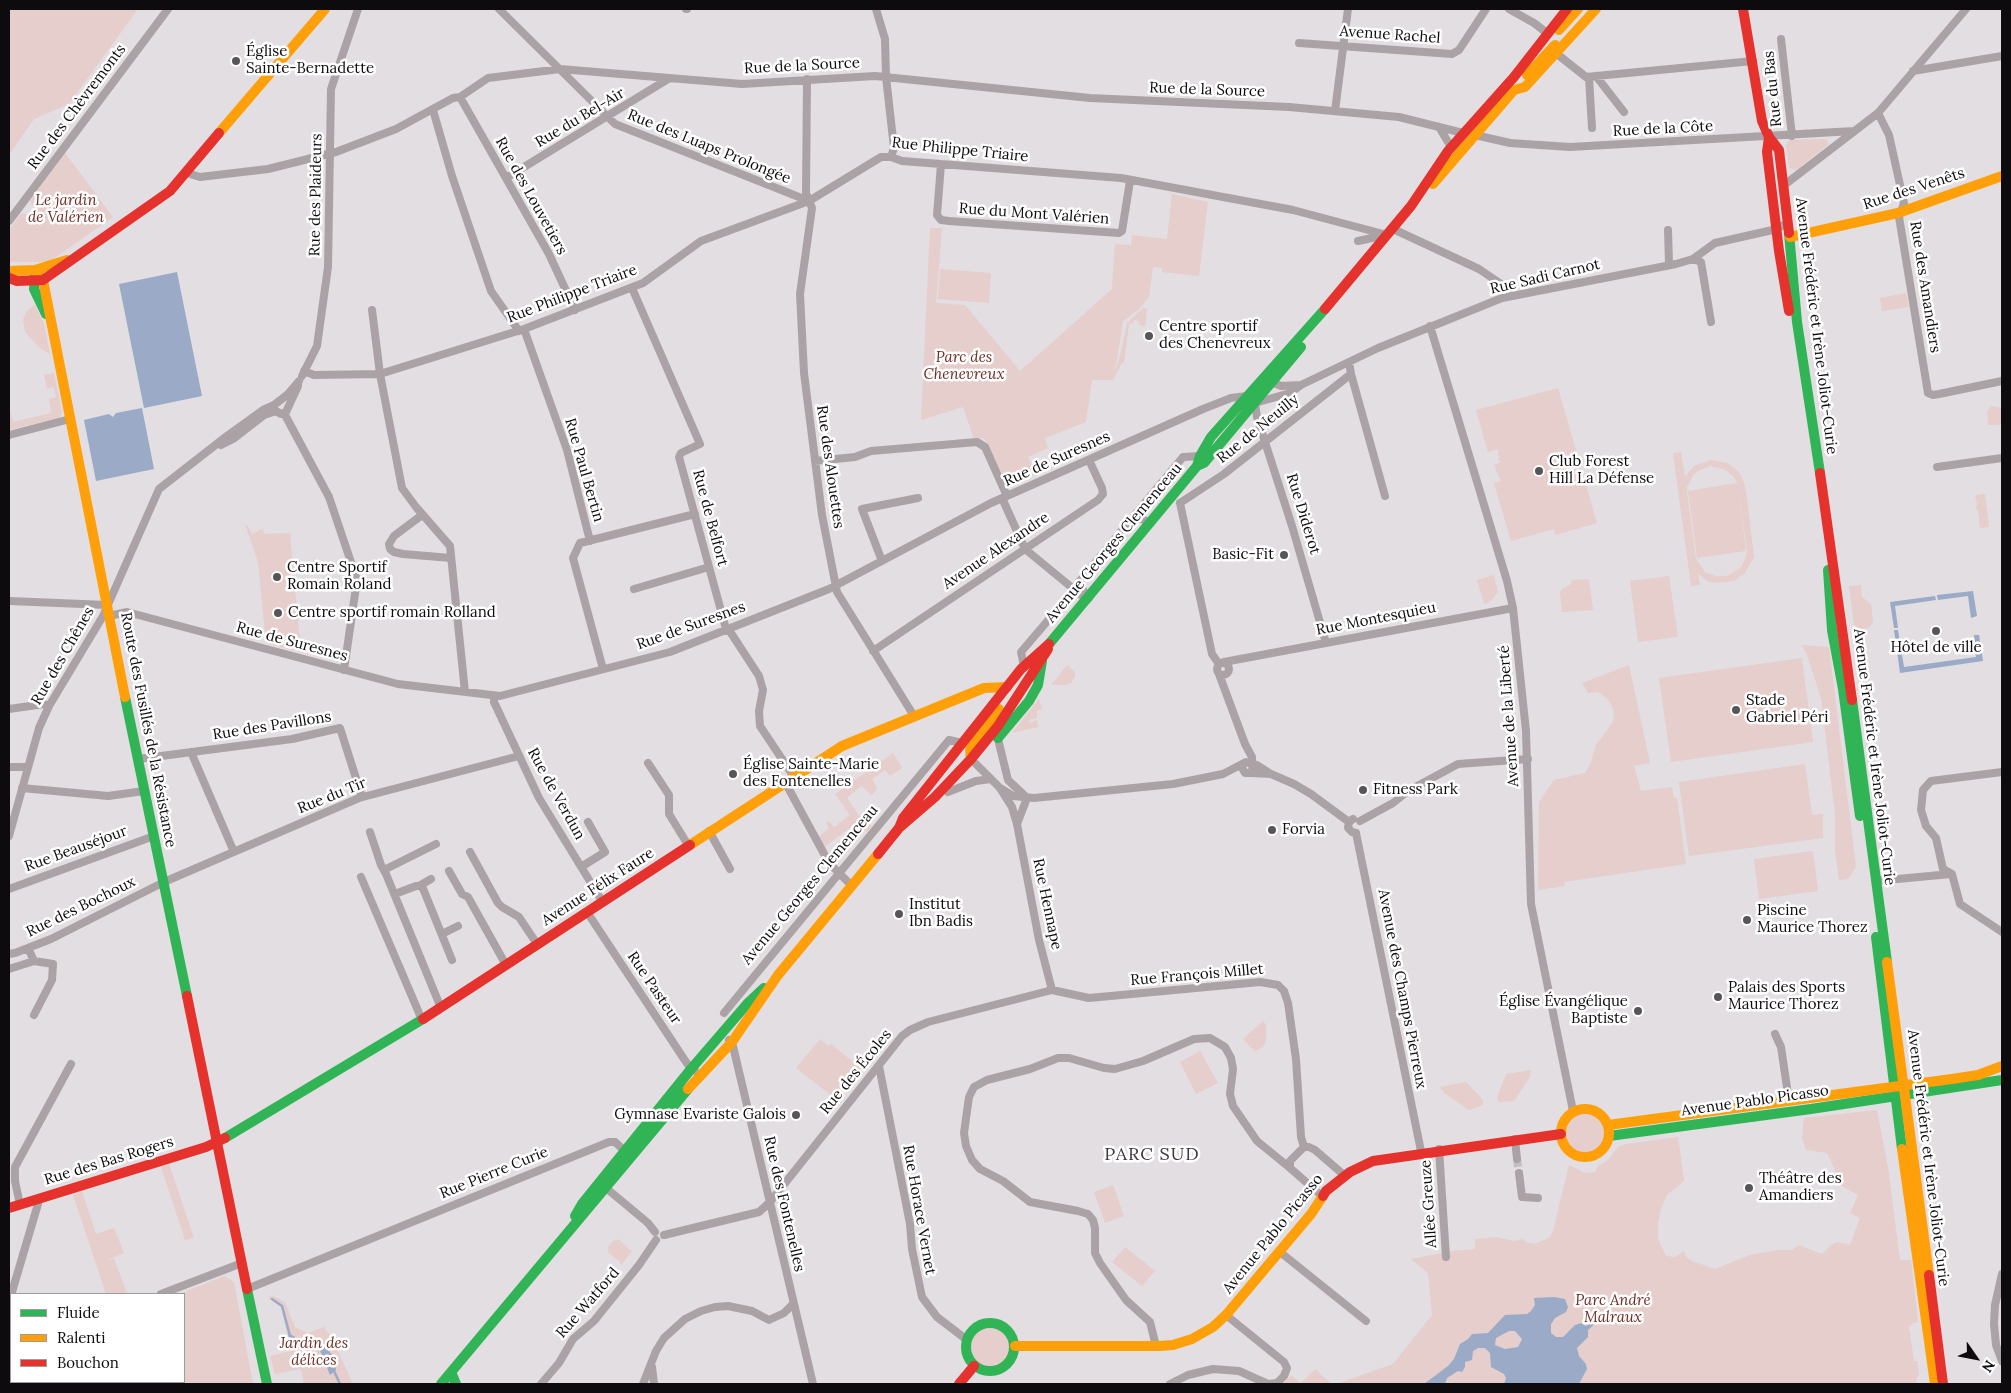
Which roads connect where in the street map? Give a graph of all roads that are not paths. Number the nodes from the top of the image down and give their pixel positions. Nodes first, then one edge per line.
1 (168, 9) edge
2 (325, 9) edge
3 (358, 9) edge
4 (499, 9) edge
5 (876, 9) edge
6 (1348, 9) edge
7 (1486, 9) edge
8 (1509, 9) edge
9 (1567, 9) edge
10 (1578, 9) edge
11 (1587, 9) edge
12 (1596, 9) edge
13 (1743, 9) edge
14 (1966, 9) edge
15 (1522, 12) edge
16 (1581, 26) junction
17 (1547, 33) junction
18 (1567, 33) junction
19 (1781, 39) dead end
20 (1299, 42) dead end
21 (1345, 46) junction
22 (1557, 54) junction
23 (2002, 56) edge
24 (1753, 61) junction
25 (560, 69) junction
26 (1913, 71) junction
27 (1514, 76) junction
28 (886, 77) junction
29 (1592, 77) junction
30 (668, 79) junction
31 (807, 79) junction
32 (1514, 90) junction
33 (460, 97) junction
34 (433, 110) junction
35 (1335, 111) junction
36 (1624, 112) dead end
37 (1878, 113) junction
38 (607, 118) junction
39 (1439, 127) junction
40 (1592, 128) dead end
41 (1854, 131) junction
42 (1463, 133) junction
43 (1475, 135) junction
44 (1792, 136) junction
45 (1769, 137) junction
46 (1451, 147) junction
47 (330, 154) junction
48 (891, 157) junction
49 (941, 164) junction
50 (187, 173) junction
51 (2002, 176) edge
52 (506, 178) junction
53 (1130, 181) junction
54 (1783, 186) junction
55 (809, 201) junction
56 (1410, 206) junction
57 (1902, 211) junction
58 (9, 221) edge
59 (1788, 222) junction
60 (1777, 229) junction
61 (1668, 230) dead end
62 (1390, 232) junction
63 (1790, 237) junction
64 (1358, 241) dead end
65 (76, 256) junction
66 (1693, 259) junction
67 (1669, 265) junction
68 (35, 270) junction
69 (9, 271) edge
70 (9, 278) edge
71 (39, 280) junction
72 (632, 288) junction
73 (1512, 296) junction
74 (372, 310) dead end
75 (575, 310) junction
76 (1710, 322) dead end
77 (1430, 326) junction
78 (522, 330) junction
79 (1349, 362) junction
80 (304, 371) junction
81 (380, 374) junction
82 (1351, 374) junction
83 (2002, 380) edge
84 (299, 381) junction
85 (1267, 381) junction
86 (1301, 385) junction
87 (281, 399) junction
88 (1251, 399) junction
89 (288, 405) junction
90 (278, 410) junction
91 (70, 419) junction
92 (9, 435) edge
93 (1265, 441) junction
94 (2002, 458) edge
95 (1089, 460) junction
96 (815, 461) junction
97 (1199, 461) junction
98 (1937, 467) dead end
99 (1385, 496) dead end
100 (1004, 497) junction
101 (918, 498) dead end
102 (1176, 500) junction
103 (422, 514) junction
104 (695, 514) junction
105 (1134, 516) junction
106 (1151, 522) junction
107 (590, 541) junction
108 (1025, 549) junction
109 (451, 558) junction
110 (882, 561) junction
111 (709, 566) junction
112 (835, 586) junction
113 (634, 589) dead end
114 (1074, 590) junction
115 (1088, 599) junction
116 (9, 601) edge
117 (1513, 608) junction
118 (108, 610) junction
119 (726, 630) junction
120 (1054, 639) junction
121 (1326, 643) junction
122 (873, 651) junction
123 (1043, 659) junction
124 (1245, 659) junction
125 (1222, 663) junction
126 (1024, 666) junction
127 (344, 670) junction
128 (603, 670) junction
129 (1229, 672) junction
130 (1219, 674) junction
131 (1007, 687) junction
132 (1021, 690) junction
133 (1226, 691) junction
134 (465, 692) junction
135 (494, 696) junction
136 (1029, 701) junction
137 (49, 706) junction
138 (9, 709) edge
139 (914, 716) junction
140 (998, 739) junction
141 (962, 743) junction
142 (1245, 744) junction
143 (191, 752) junction
144 (519, 756) junction
145 (138, 759) junction
146 (1528, 759) junction
147 (974, 761) junction
148 (648, 763) dead end
149 (1256, 764) junction
150 (9, 767) edge
151 (28, 767) junction
152 (1246, 768) junction
153 (2002, 772) edge
154 (1271, 774) junction
155 (789, 779) junction
156 (991, 779) junction
157 (22, 788) junction
158 (1000, 788) junction
159 (144, 791) junction
160 (948, 792) junction
161 (362, 797) junction
162 (935, 797) junction
163 (1027, 798) junction
164 (1360, 820) junction
165 (588, 822) dead end
166 (1349, 822) junction
167 (1017, 824) junction
168 (899, 828) junction
169 (709, 831) junction
170 (370, 832) dead end
171 (1356, 833) junction
172 (9, 836) edge
173 (154, 836) junction
174 (436, 844) dead end
175 (688, 845) junction
176 (234, 852) junction
177 (470, 852) dead end
178 (582, 867) junction
179 (730, 868) dead end
180 (384, 870) junction
181 (449, 871) dead end
182 (839, 874) junction
183 (1952, 874) junction
184 (361, 876) dead end
185 (431, 879) dead end
186 (1876, 881) junction
187 (164, 882) junction
188 (419, 886) junction
189 (852, 886) junction
190 (9, 888) edge
191 (395, 894) junction
192 (602, 901) junction
193 (587, 912) junction
194 (458, 926) dead end
195 (2002, 932) edge
196 (442, 934) junction
197 (537, 944) junction
198 (28, 948) junction
199 (9, 954) edge
200 (452, 960) dead end
201 (34, 961) junction
202 (506, 965) junction
203 (9, 969) edge
204 (778, 975) junction
205 (1052, 990) junction
206 (441, 1008) junction
207 (724, 1013) dead end
208 (34, 1015) dead end
209 (422, 1020) junction
210 (1775, 1034) dead end
211 (721, 1036) junction
212 (732, 1042) junction
213 (71, 1064) dead end
214 (879, 1066) junction
215 (2002, 1066) edge
216 (691, 1069) junction
217 (702, 1074) junction
218 (2002, 1080) edge
219 (1900, 1090) junction
220 (1789, 1101) junction
221 (1573, 1111) junction
222 (1609, 1130) junction
223 (1560, 1134) junction
224 (1515, 1139) junction
225 (218, 1142) junction
226 (1304, 1147) junction
227 (1439, 1149) junction
228 (1421, 1151) junction
229 (626, 1152) junction
230 (1517, 1159) tunnel mouth
231 (1290, 1168) junction
232 (1519, 1173) tunnel mouth
233 (1344, 1175) junction
234 (606, 1188) junction
235 (1322, 1196) junction
236 (1538, 1198) dead end
237 (37, 1199) junction
238 (770, 1202) junction
239 (20, 1204) junction
240 (9, 1208) edge
241 (655, 1232) junction
242 (664, 1235) junction
243 (656, 1240) junction
244 (558, 1243) junction
245 (1280, 1252) junction
246 (1446, 1257) dead end
247 (242, 1263) junction
248 (2002, 1274) edge
249 (248, 1289) junction
250 (12, 1293) edge
251 (164, 1293) edge
252 (793, 1304) junction
253 (1226, 1315) junction
254 (1366, 1321) dead end
255 (966, 1340) junction
256 (1015, 1346) junction
257 (1156, 1346) junction
258 (2002, 1361) edge
259 (652, 1365) junction
260 (974, 1366) junction
261 (446, 1378) edge
262 (267, 1384) edge
263 (456, 1384) edge
264 (541, 1384) edge
265 (643, 1384) edge
266 (654, 1384) edge
267 (813, 1384) edge
268 (959, 1384) edge
269 (1170, 1384) edge
270 (1935, 1384) edge
271 (1943, 1384) edge

1 - 58 street, Rue des Chèvremonts
2 - 50 main road
3 - 47 street, Rue des Plaideurs
4 - 25 street, Rue des Luaps Prolongée
5 - 28 street
6 - 21 street
7 - 21 street, Avenue Rachel
8 - 15 street
9 - 17 main road, Avenue Georges Clemenceau
10 - 27 main road
11 - 18 main road
12 - 16 main road, Avenue Georges Clemenceau
13 - 24 main road, Avenue Frédéric et Irène Joliot-Curie
14 - 26 street
15 - 17 street
16 - 18 main road
16 - 22 main road, Avenue Georges Clemenceau
17 - 27 main road, Avenue Georges Clemenceau
18 - 32 main road
19 - 44 street, Rue du Bas
20 - 21 street, Avenue Rachel
21 - 35 street
22 - 29 street
22 - 32 main road, Avenue Georges Clemenceau
23 - 26 street
24 - 29 street
24 - 45 main road, Avenue Frédéric et Irène Joliot-Curie
25 - 30 street, Rue de la Source
25 - 33 street, Rue de la Source
25 - 38 street, Rue des Luaps Prolongée
26 - 37 street
27 - 42 main road, Avenue Georges Clemenceau
28 - 31 street, Rue de la Source
28 - 35 street, Rue de la Source
28 - 48 street
29 - 36 street
29 - 40 street
30 - 31 street, Rue de la Source
30 - 38 street, Rue du Bel-Air
31 - 55 street, Rue des Alouettes
32 - 43 main road, Avenue Georges Clemenceau
33 - 34 street, Rue de la Source
33 - 52 street, Rue des Louvetiers
34 - 47 street, Rue de la Source
34 - 78 street, Rue Paul Bertin
35 - 39 street, Rue de la Source
37 - 41 street
37 - 57 street, Rue des Amandiers
38 - 52 street, Rue du Bel-Air
38 - 55 street, Rue des Luaps Prolongée
39 - 42 street, Rue de la Source
39 - 46 street
41 - 44 street, Rue de la Côte
41 - 54 street
42 - 43 main road
42 - 46 main road, Avenue Georges Clemenceau
43 - 45 street, Rue de la Côte
43 - 56 main road, Avenue Georges Clemenceau
44 - 45 street, Rue de la Côte
45 - 54 main road, Avenue Frédéric et Irène Joliot-Curie
45 - 60 main road, Avenue Frédéric et Irène Joliot-Curie
46 - 56 main road, Avenue Georges Clemenceau
47 - 50 street, Rue de la Source
47 - 80 street, Rue des Plaideurs
48 - 49 street, Rue Philippe Triaire
48 - 55 street, Rue Philippe Triaire
49 - 53 street, Rue Philippe Triaire
49 - 53 street, Rue du Mont Valérien
50 - 65 main road
51 - 57 main road, Rue des Venêts
52 - 75 street, Rue des Louvetiers
53 - 62 street, Rue Philippe Triaire
54 - 59 main road, Avenue Frédéric et Irène Joliot-Curie
55 - 72 street, Rue Philippe Triaire
55 - 96 street, Rue des Alouettes
56 - 62 main road, Avenue Georges Clemenceau
57 - 63 main road, Rue des Venêts
57 - 83 street, Rue des Amandiers
59 - 60 street
59 - 63 main road, Avenue Frédéric et Irène Joliot-Curie
60 - 63 street
60 - 66 street, Rue Sadi Carnot
60 - 219 main road, Avenue Frédéric et Irène Joliot-Curie
61 - 67 street
62 - 64 street
62 - 73 street, Rue Philippe Triaire
62 - 85 main road, Avenue Georges Clemenceau
63 - 186 main road, Avenue Frédéric et Irène Joliot-Curie
65 - 68 main road
65 - 71 main road
66 - 67 street, Rue Sadi Carnot
66 - 76 street
67 - 73 street, Rue Sadi Carnot
68 - 69 main road
68 - 71 main road, Route des Fusillés de la Résistance
70 - 71 main road
71 - 91 main road, Route des Fusillés de la Résistance
72 - 75 street, Rue Philippe Triaire
72 - 104 street, Rue de Belfort
73 - 77 street, Rue Sadi Carnot
74 - 81 street
75 - 78 street, Rue Philippe Triaire
77 - 79 street, Rue Sadi Carnot
77 - 117 street, Avenue de la Liberté
78 - 81 street, Rue Philippe Triaire
78 - 107 street, Rue Paul Bertin
79 - 82 street
79 - 86 street, Rue Sadi Carnot
80 - 81 street, Rue Philippe Triaire
80 - 84 street, Rue des Plaideurs
81 - 103 street
82 - 93 street, Rue de Neuilly
82 - 99 street
84 - 87 street, Rue des Plaideurs
84 - 89 street, Rue des Plaideurs
85 - 86 street, Rue Sadi Carnot
85 - 88 main road, Avenue Georges Clemenceau
86 - 88 street, Rue Sadi Carnot
87 - 89 street
87 - 90 street, Rue des Plaideurs
88 - 93 street, Rue Diderot
88 - 95 street, Rue de Suresnes
88 - 97 main road, Avenue Georges Clemenceau
89 - 90 street, Rue des Plaideurs
90 - 118 street
90 - 127 street
91 - 92 street
91 - 118 main road, Route des Fusillés de la Résistance
93 - 102 street, Rue de Neuilly
93 - 121 street, Rue Diderot
94 - 98 street
95 - 100 street, Rue de Suresnes
95 - 108 street, Avenue Alexandre
96 - 100 street
96 - 112 street, Rue des Alouettes
97 - 102 main road, Avenue Georges Clemenceau
97 - 105 street, Avenue Georges Clemenceau
100 - 108 street
100 - 110 street, Rue de Suresnes
101 - 110 street
102 - 106 main road, Avenue Georges Clemenceau
102 - 125 street
103 - 109 street
103 - 109 street
104 - 107 street
104 - 111 street, Rue de Belfort
105 - 106 street
105 - 115 street, Avenue Georges Clemenceau
106 - 115 main road, Avenue Georges Clemenceau
107 - 128 street, Rue Paul Bertin
108 - 114 street
108 - 122 street, Avenue Alexandre
109 - 134 street
110 - 112 street, Rue de Suresnes
111 - 113 street
111 - 119 street, Rue de Belfort
112 - 119 street, Rue de Suresnes
112 - 122 street, Rue des Alouettes
114 - 115 street
114 - 126 street, Avenue Georges Clemenceau
115 - 120 main road, Avenue Georges Clemenceau
116 - 118 street, Rue de Suresnes
117 - 121 street, Rue Montesquieu
117 - 146 street, Avenue de la Liberté
118 - 127 street, Rue de Suresnes
118 - 137 street, Rue des Chênes
118 - 145 main road, Route des Fusillés de la Résistance
119 - 128 street, Rue de Suresnes
119 - 155 street
120 - 123 main road, Avenue Georges Clemenceau
120 - 126 main road, Avenue Georges Clemenceau
121 - 124 street, Rue Montesquieu
122 - 139 street, Rue des Alouettes
123 - 132 main road, Avenue Georges Clemenceau
123 - 136 main road, Avenue Georges Clemenceau
124 - 125 street, Rue Montesquieu
124 - 129 street, Rue Montesquieu
125 - 129 street
125 - 130 street
126 - 131 main road, Avenue Georges Clemenceau
127 - 134 street, Rue de Suresnes
128 - 135 street, Rue de Suresnes
129 - 130 street
129 - 133 street
130 - 133 street
131 - 132 main road, Avenue Félix Faure
131 - 139 main road, Avenue Félix Faure
131 - 141 main road, Avenue Georges Clemenceau
131 - 147 main road
132 - 136 main road
132 - 147 main road, Avenue Georges Clemenceau
133 - 142 street
134 - 135 street, Rue de Suresnes
135 - 144 street, Rue de Verdun
136 - 140 main road, Avenue Georges Clemenceau
137 - 138 street
137 - 151 street, Rue des Chênes
139 - 155 main road, Avenue Félix Faure
140 - 147 main road, Avenue Georges Clemenceau
140 - 163 street
141 - 168 main road, Avenue Georges Clemenceau
141 - 182 street, Avenue Georges Clemenceau
142 - 149 street
142 - 152 street
143 - 145 street, Rue des Pavillons
143 - 161 street, Rue des Pavillons
143 - 176 street
144 - 161 street, Rue du Tir
144 - 178 street, Rue de Verdun
145 - 159 main road, Route des Fusillés de la Résistance
146 - 164 street
146 - 221 street, Avenue de la Liberté
147 - 156 street, Rue Hennape
147 - 160 main road, Avenue Georges Clemenceau
147 - 162 main road, Avenue Georges Clemenceau
148 - 175 street
149 - 152 street
149 - 154 street
150 - 151 street
151 - 157 street, Rue des Chênes
152 - 154 street
152 - 163 street
153 - 183 street
154 - 166 street
155 - 169 main road, Avenue Félix Faure
155 - 182 street
156 - 158 street, Rue Hennape
156 - 160 street
157 - 159 street
157 - 172 street, Rue des Chênes
158 - 163 street
158 - 167 street, Rue Hennape
159 - 173 main road, Route des Fusillés de la Résistance
160 - 162 main road, Avenue Georges Clemenceau
161 - 176 street, Rue du Tir
162 - 168 main road, Avenue Georges Clemenceau
163 - 167 street
164 - 166 street
164 - 171 street
165 - 178 street
166 - 171 street
167 - 205 street, Rue Hennape
168 - 189 main road, Avenue Georges Clemenceau
169 - 175 main road, Avenue Félix Faure
169 - 179 street
170 - 180 street
171 - 228 street, Avenue des Champs Pierreux
173 - 187 main road, Route des Fusillés de la Résistance
173 - 190 street, Rue Beauséjour
174 - 180 street
175 - 192 main road, Avenue Félix Faure
176 - 187 street, Rue du Tir
177 - 197 street
178 - 192 street, Rue de Verdun
180 - 191 street
181 - 202 street
182 - 189 street
182 - 207 street, Avenue Georges Clemenceau
183 - 186 street
183 - 195 street
184 - 209 street
185 - 188 street
186 - 219 main road, Avenue Frédéric et Irène Joliot-Curie
187 - 198 street, Rue des Bochoux
187 - 225 main road, Route des Fusillés de la Résistance
188 - 191 street
188 - 196 street
189 - 204 main road, Avenue Georges Clemenceau
191 - 206 street
192 - 193 main road, Avenue Félix Faure
193 - 197 main road, Avenue Félix Faure
193 - 216 street, Rue Pasteur
194 - 196 street
196 - 200 street
197 - 202 main road, Avenue Félix Faure
198 - 199 street, Rue des Bochoux
198 - 201 street
201 - 203 street
201 - 208 street
202 - 206 main road, Avenue Félix Faure
204 - 211 main road, Avenue Georges Clemenceau
204 - 212 main road, Avenue Georges Clemenceau
205 - 214 street, Rue des Écoles
205 - 226 street, Rue François Millet
206 - 209 main road, Avenue Félix Faure
209 - 225 main road, Avenue Félix Faure
210 - 220 street
211 - 212 street
211 - 216 main road, Avenue Georges Clemenceau
212 - 217 main road, Avenue Georges Clemenceau
212 - 238 street, Rue des Fontenelles
213 - 239 street
214 - 238 street, Rue des Écoles
214 - 255 street, Rue Horace Vernet
215 - 219 main road
216 - 217 street
216 - 229 main road, Avenue Georges Clemenceau
217 - 234 main road, Avenue Georges Clemenceau
218 - 219 main road
219 - 220 main road, Avenue Pablo Picasso
219 - 222 main road, Avenue Pablo Picasso
219 - 270 main road, Avenue Frédéric et Irène Joliot-Curie
219 - 271 main road, Avenue Frédéric et Irène Joliot-Curie
220 - 222 main road, Avenue Pablo Picasso
221 - 222 main road
221 - 223 main road
222 - 223 main road
223 - 224 main road, Avenue Pablo Picasso
224 - 227 main road, Avenue Pablo Picasso
224 - 230 street
225 - 237 main road, Rue des Bas Rogers
225 - 247 main road, Route des Fusillés de la Résistance
226 - 231 street
226 - 233 street
227 - 228 main road, Avenue Pablo Picasso
227 - 246 street, Allée Greuze
228 - 233 main road, Avenue Pablo Picasso
229 - 244 main road, Avenue Georges Clemenceau
229 - 249 street, Rue Pierre Curie
231 - 235 street
231 - 257 street
232 - 236 street
233 - 235 main road, Avenue Pablo Picasso
234 - 241 street
234 - 244 main road, Avenue Georges Clemenceau
235 - 245 main road, Avenue Pablo Picasso
237 - 239 main road, Rue des Bas Rogers
237 - 250 street
238 - 242 street
238 - 252 street, Rue des Fontenelles
239 - 240 main road, Rue des Bas Rogers
241 - 242 street
241 - 243 street
242 - 243 street
243 - 264 street, Rue Watford
244 - 261 main road, Avenue Georges Clemenceau
245 - 253 main road, Avenue Pablo Picasso
245 - 254 street
247 - 249 main road, Route des Fusillés de la Résistance
247 - 251 street
248 - 258 street
249 - 262 main road, Route des Fusillés de la Résistance
252 - 259 street
252 - 267 street, Rue des Fontenelles
253 - 257 main road, Avenue Pablo Picasso
253 - 269 street
255 - 256 main road
255 - 260 main road
256 - 257 main road, Avenue Pablo Picasso
256 - 260 main road
259 - 265 street
259 - 266 street
260 - 268 main road
261 - 263 main road

